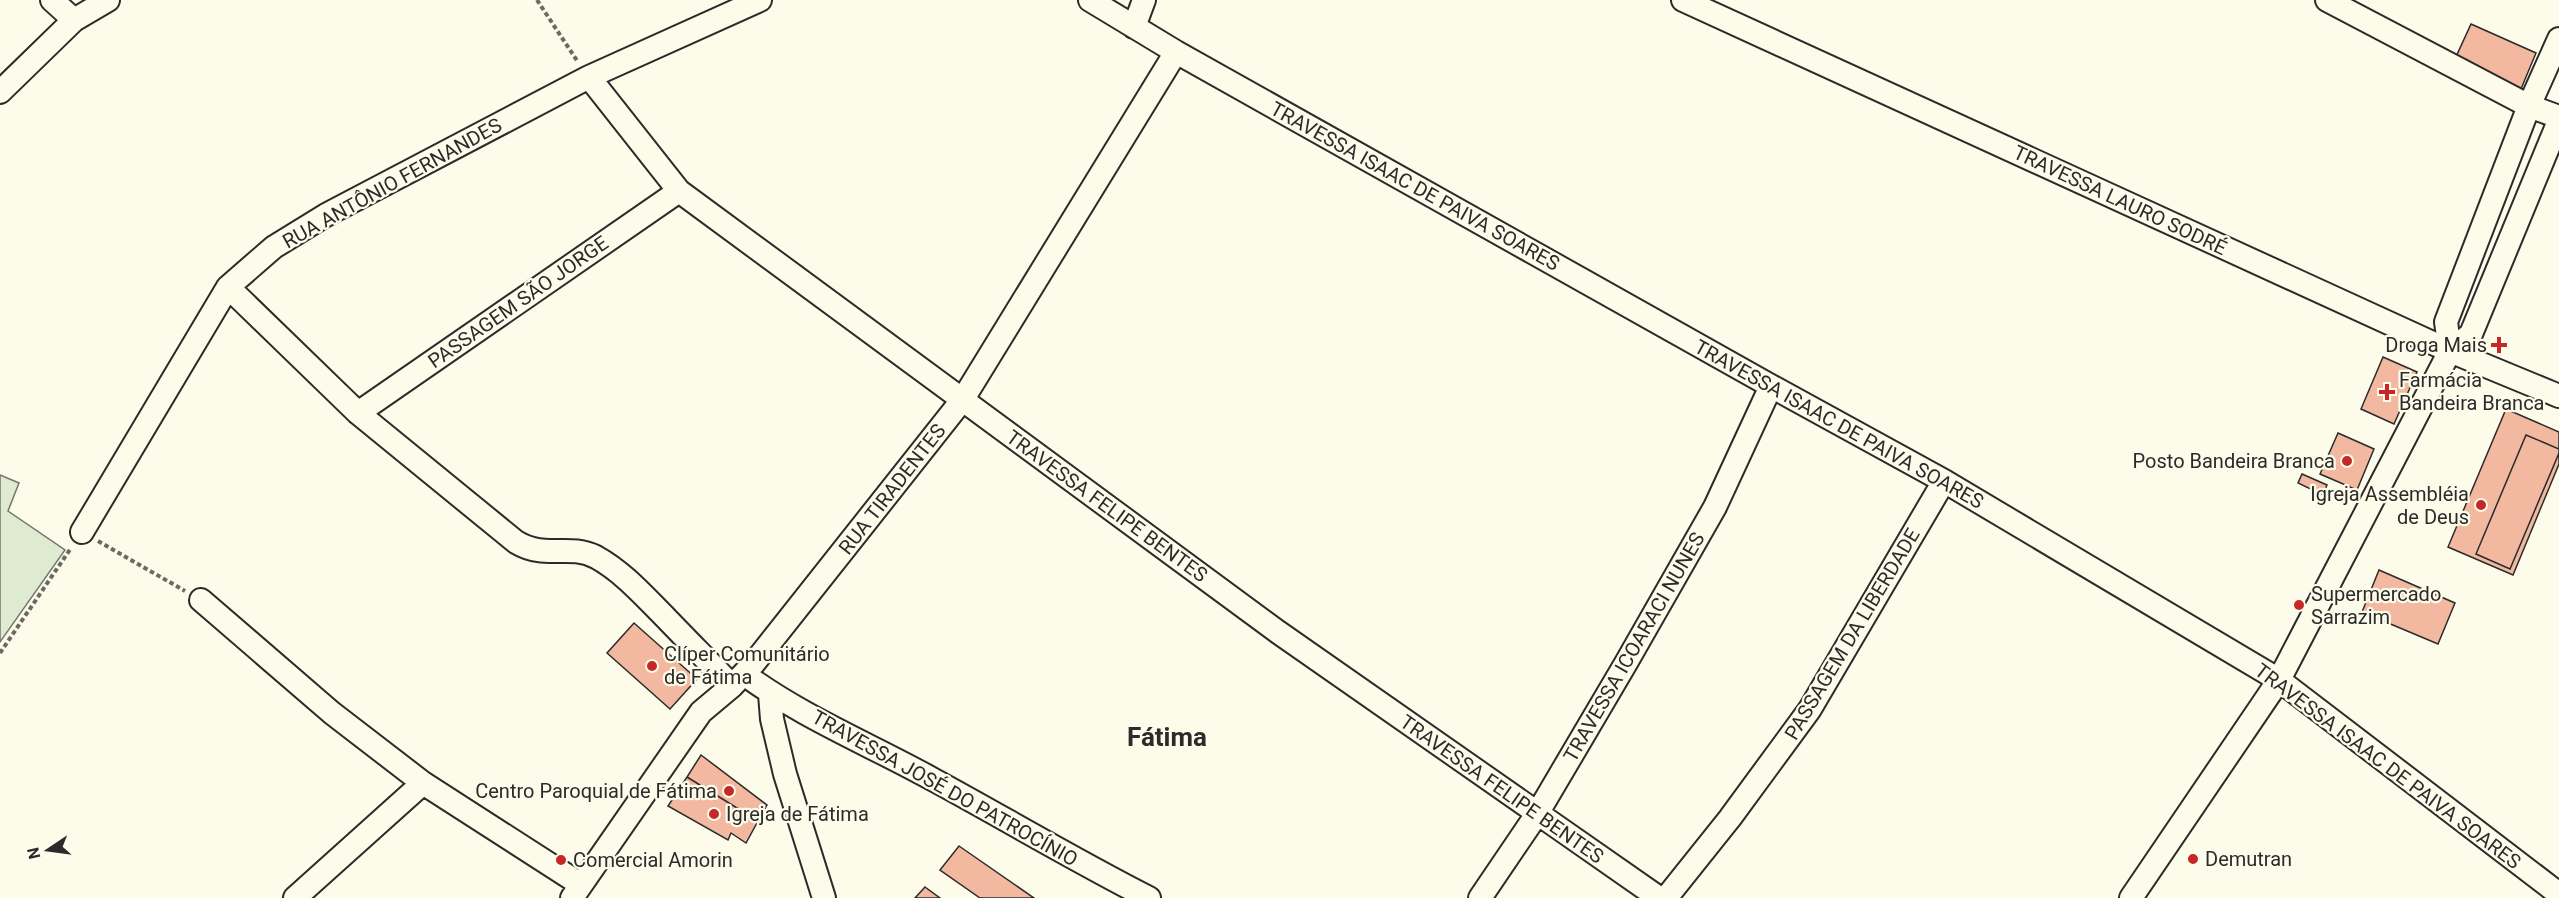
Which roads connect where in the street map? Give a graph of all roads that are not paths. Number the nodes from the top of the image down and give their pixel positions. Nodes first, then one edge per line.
1 (52, 0) edge
2 (108, 0) edge
3 (760, 0) edge
4 (1090, 0) edge
5 (1144, 0) edge
6 (1683, 0) edge
7 (2327, 0) edge
8 (74, 20) junction
9 (1134, 27) junction
10 (2559, 39) edge
11 (1176, 52) junction
12 (589, 77) junction
13 (0, 93) edge
14 (2529, 106) junction
15 (2559, 119) edge
16 (679, 191) junction
17 (228, 287) junction
18 (2450, 351) junction
19 (1771, 386) junction
20 (2559, 396) edge
21 (963, 399) junction
22 (357, 412) junction
23 (1944, 481) junction
24 (82, 532) road end
25 (201, 600) road end
26 (738, 680) junction
27 (2278, 680) junction
28 (770, 694) junction
29 (423, 783) junction
30 (1537, 814) junction
31 (576, 891) edge
32 (2559, 894) edge
33 (295, 898) edge
34 (824, 898) edge
35 (1149, 898) edge
36 (1480, 898) edge
37 (1659, 898) edge
38 (1666, 898) edge
39 (2131, 898) edge

1 - 8 street
2 - 8 street
3 - 12 street, RUA ANTÔNIO FERNANDES
4 - 9 street, TRAVESSA ISAAC DE PAIVA SOARES
5 - 9 street
6 - 18 street, TRAVESSA LAURO SODRÉ
7 - 14 street
8 - 13 street
9 - 11 street, TRAVESSA ISAAC DE PAIVA SOARES
10 - 14 street
11 - 19 street, TRAVESSA ISAAC DE PAIVA SOARES
11 - 21 street, RUA TIRADENTES
12 - 16 street, TRAVESSA FELIPE BENTES
12 - 17 street, RUA ANTÔNIO FERNANDES
14 - 15 street
14 - 18 street
15 - 18 street
16 - 21 street, TRAVESSA FELIPE BENTES
16 - 22 street, PASSAGEM SÃO JORGE
17 - 22 street, TRAVESSA JOSÉ DO PATROCÍNIO
17 - 24 street, RUA ANTÔNIO FERNANDES
18 - 20 street, TRAVESSA LAURO SODRÉ
18 - 27 street
19 - 23 street, TRAVESSA ISAAC DE PAIVA SOARES
19 - 30 street, TRAVESSA ICOARACI NUNES
21 - 26 street, RUA TIRADENTES
21 - 30 street, TRAVESSA FELIPE BENTES
22 - 26 street, TRAVESSA JOSÉ DO PATROCÍNIO
23 - 27 street, TRAVESSA ISAAC DE PAIVA SOARES
23 - 38 street, PASSAGEM DA LIBERDADE
25 - 29 street
26 - 28 street, TRAVESSA JOSÉ DO PATROCÍNIO
26 - 31 street, RUA TIRADENTES
27 - 32 street, TRAVESSA ISAAC DE PAIVA SOARES
27 - 39 street
28 - 34 street
28 - 35 street, TRAVESSA JOSÉ DO PATROCÍNIO
29 - 31 street
29 - 33 street
30 - 36 street, TRAVESSA ICOARACI NUNES
30 - 37 street, TRAVESSA FELIPE BENTES

